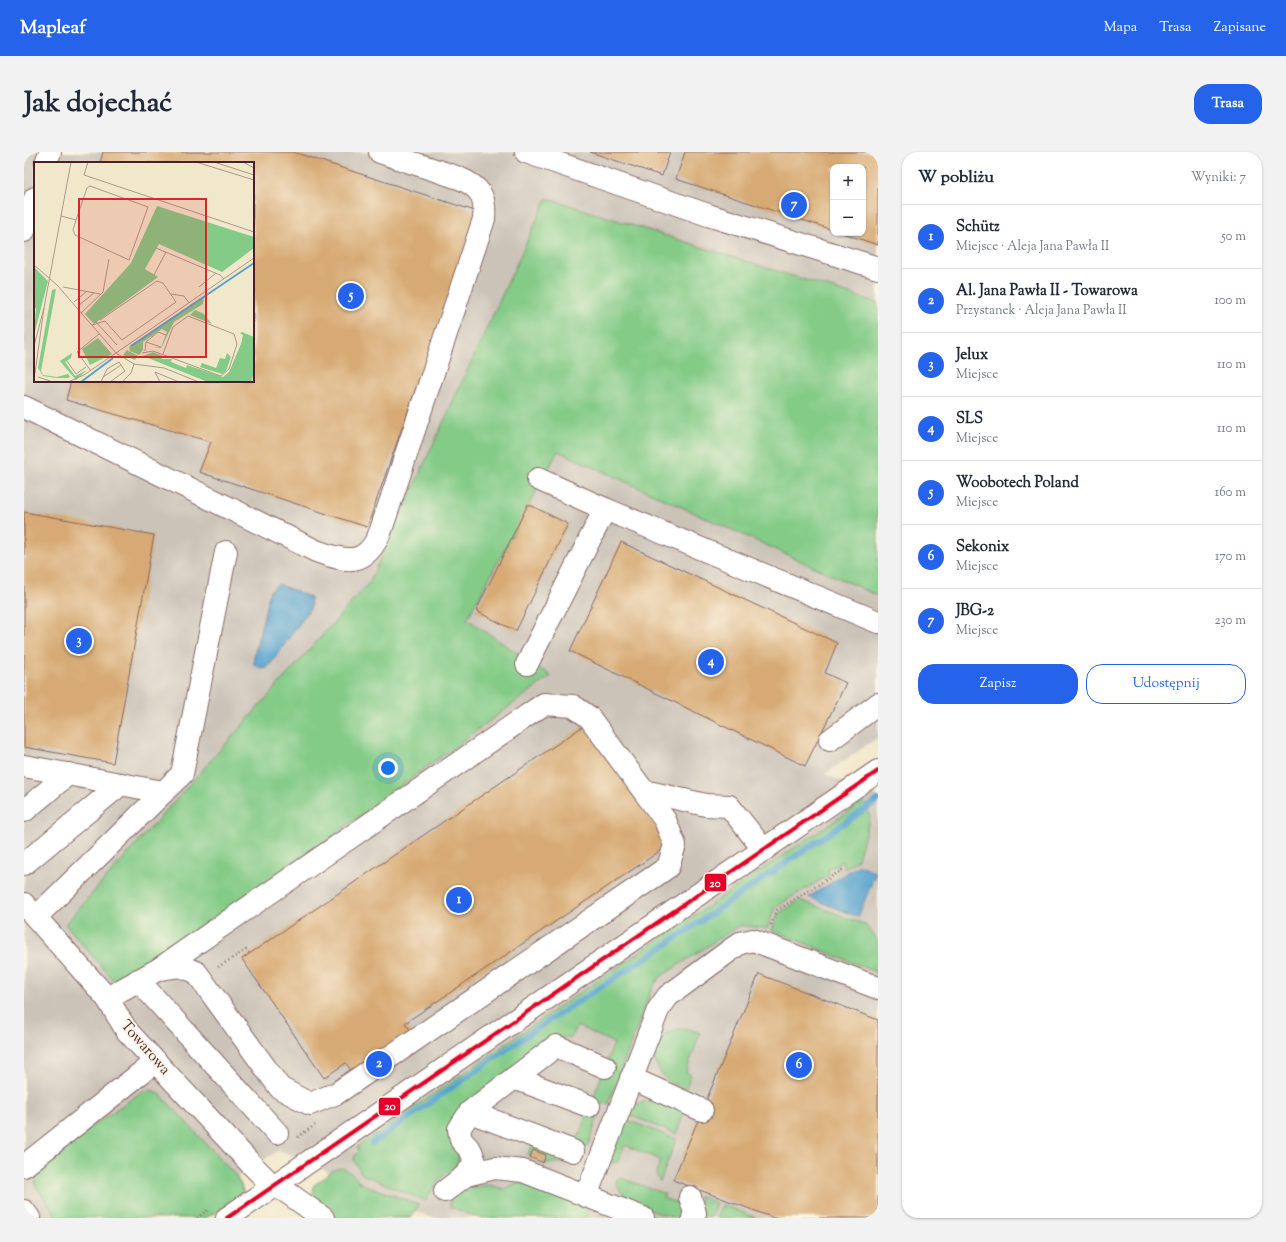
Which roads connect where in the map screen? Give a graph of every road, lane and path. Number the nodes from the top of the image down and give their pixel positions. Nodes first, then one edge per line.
1 (50, 152) edge
2 (380, 152) edge
3 (526, 152) edge
4 (46, 162) edge
5 (34, 201) edge
6 (24, 232) edge
7 (878, 268) edge
8 (24, 407) edge
9 (538, 479) dead end
10 (605, 509) junction
11 (226, 552) dead end
12 (878, 622) edge
13 (527, 664) dead end
14 (878, 704) edge
15 (830, 740) dead end
16 (24, 766) edge
17 (878, 772) edge
18 (68, 774) junction
19 (121, 784) junction
20 (644, 791) junction
21 (163, 792) junction
22 (24, 811) edge
23 (764, 850) junction
24 (24, 864) edge
25 (844, 869) dead end
26 (30, 910) edge
27 (764, 944) junction
28 (159, 969) junction
29 (138, 980) junction
30 (878, 988) edge
31 (107, 998) junction
32 (156, 1061) junction
33 (605, 1067) dead end
34 (514, 1078) junction
35 (631, 1078) junction
36 (589, 1106) dead end
37 (702, 1110) dead end
38 (470, 1112) junction
39 (277, 1133) dead end
40 (573, 1151) dead end
41 (24, 1166) edge
42 (466, 1175) junction
43 (273, 1186) junction
44 (445, 1191) dead end
45 (586, 1196) junction
46 (24, 1211) edge
47 (29, 1218) edge
48 (227, 1218) edge
49 (323, 1218) edge
50 (643, 1218) edge

1 - 4 street
2 - 8 street
3 - 7 street
5 - 6 street
9 - 10 street
10 - 12 street
10 - 13 street
11 - 21 street
14 - 15 street
16 - 18 street
17 - 23 street
18 - 19 street
18 - 22 street
19 - 21 street
19 - 24 street
20 - 23 street
20 - 28 street
20 - 28 street
21 - 26 street
23 - 43 street
25 - 27 path
26 - 31 street, Towarowa
27 - 30 street
27 - 35 street
28 - 29 street
29 - 31 street
29 - 39 street
31 - 32 street, Towarowa
32 - 41 street
32 - 43 street, Towarowa
33 - 34 street
34 - 36 street
34 - 38 street
35 - 37 street
35 - 45 street
38 - 40 street
38 - 42 street
42 - 44 street
42 - 45 street
43 - 48 street
43 - 49 street, Towarowa
45 - 50 street
46 - 47 street

